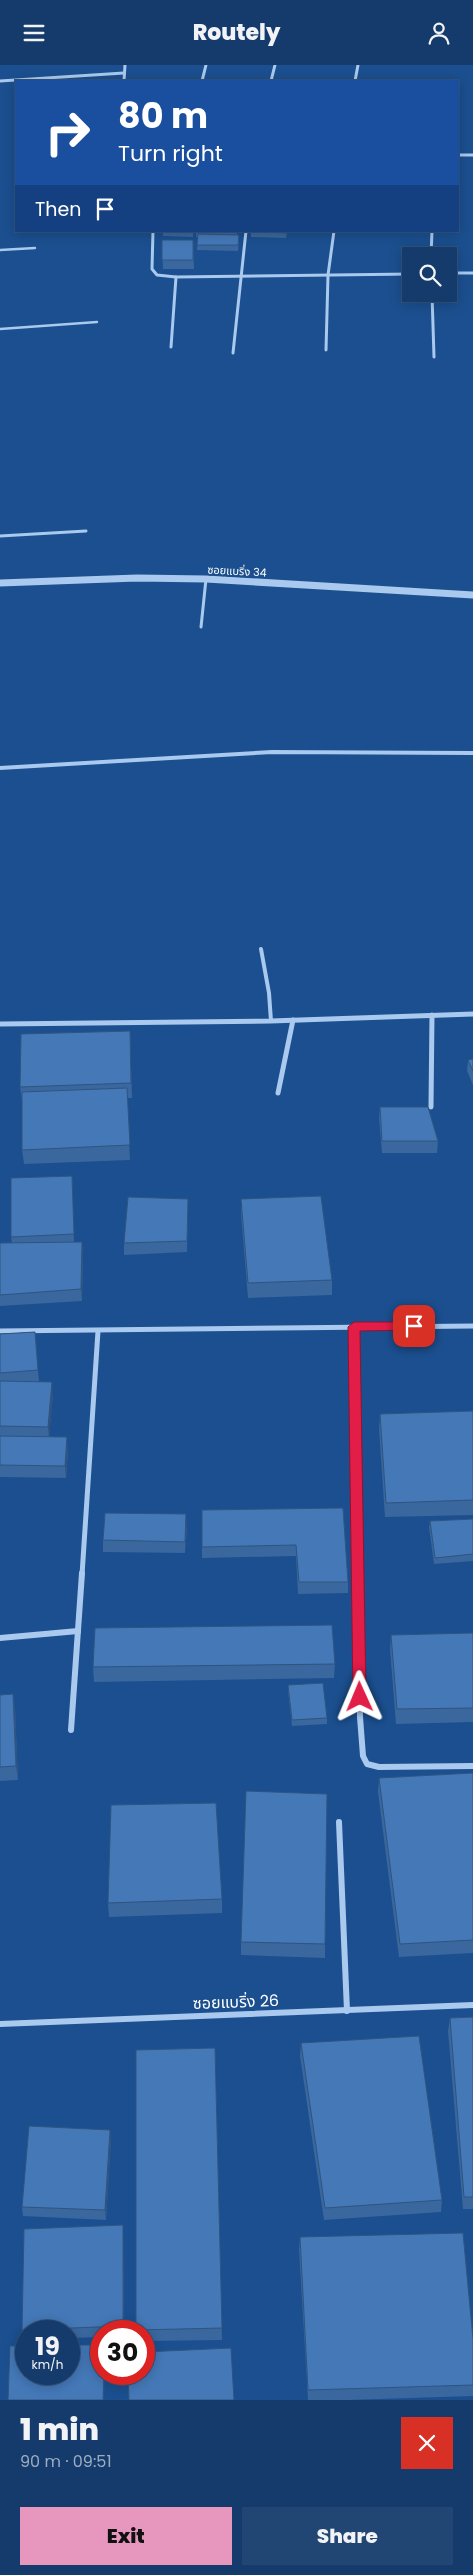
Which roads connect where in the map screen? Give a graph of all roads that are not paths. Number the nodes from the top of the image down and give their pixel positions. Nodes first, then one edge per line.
1 (125, 65) edge
2 (206, 65) edge
3 (275, 65) edge
4 (358, 65) edge
5 (124, 73) junction
6 (15, 80) edge
7 (16, 80) edge
8 (124, 80) edge
9 (202, 80) edge
10 (271, 80) edge
11 (355, 80) edge
12 (0, 81) edge
13 (459, 155) edge
14 (473, 155) edge
15 (153, 232) edge
16 (246, 232) edge
17 (334, 232) edge
18 (432, 232) edge
19 (35, 247) dead end
20 (431, 247) edge
21 (0, 250) edge
22 (457, 273) edge
23 (473, 273) edge
24 (402, 274) edge
25 (328, 275) junction
26 (240, 276) junction
27 (176, 277) junction
28 (432, 302) edge
29 (97, 322) dead end
30 (0, 329) edge
31 (171, 347) dead end
32 (326, 350) dead end
33 (233, 353) dead end
34 (434, 357) dead end
35 (86, 531) dead end
36 (0, 537) edge
37 (206, 579) junction
38 (0, 583) edge
39 (473, 595) edge
40 (201, 627) dead end
41 (473, 753) edge
42 (0, 763) edge
43 (0, 768) edge
44 (261, 949) dead end
45 (473, 1013) edge
46 (432, 1015) junction
47 (292, 1020) junction
48 (271, 1021) junction
49 (0, 1024) edge
50 (278, 1093) dead end
51 (431, 1107) dead end
52 (473, 1325) edge
53 (354, 1327) junction
54 (0, 1331) edge
55 (98, 1331) junction
56 (78, 1631) junction
57 (0, 1638) edge
58 (71, 1730) dead end
59 (473, 1766) edge
60 (339, 1822) dead end
61 (473, 2005) edge
62 (346, 2011) junction
63 (0, 2024) edge

1 - 5 street
2 - 9 street
3 - 10 street
4 - 11 street
5 - 7 street
5 - 8 street
6 - 12 street
13 - 14 street
15 - 27 street
16 - 26 street
17 - 25 street
18 - 20 street
19 - 21 lane
22 - 23 street
24 - 25 street
25 - 26 street
25 - 32 street
26 - 27 street
26 - 33 street
27 - 31 street
28 - 34 street
29 - 30 lane
35 - 36 lane
37 - 38 street, ซอยแบริ่ง 34
37 - 39 street, ซอยแบริ่ง 34
37 - 40 lane
41 - 43 street
42 - 43 street
44 - 48 lane
45 - 46 street
46 - 47 street
46 - 51 street
47 - 48 street
47 - 50 street
48 - 49 street
52 - 53 street
53 - 55 street
53 - 59 street
54 - 55 street
55 - 56 street
56 - 57 street
56 - 58 street
60 - 62 street
61 - 62 street, ซอยแบริ่ง 26
62 - 63 street, ซอยแบริ่ง 26

